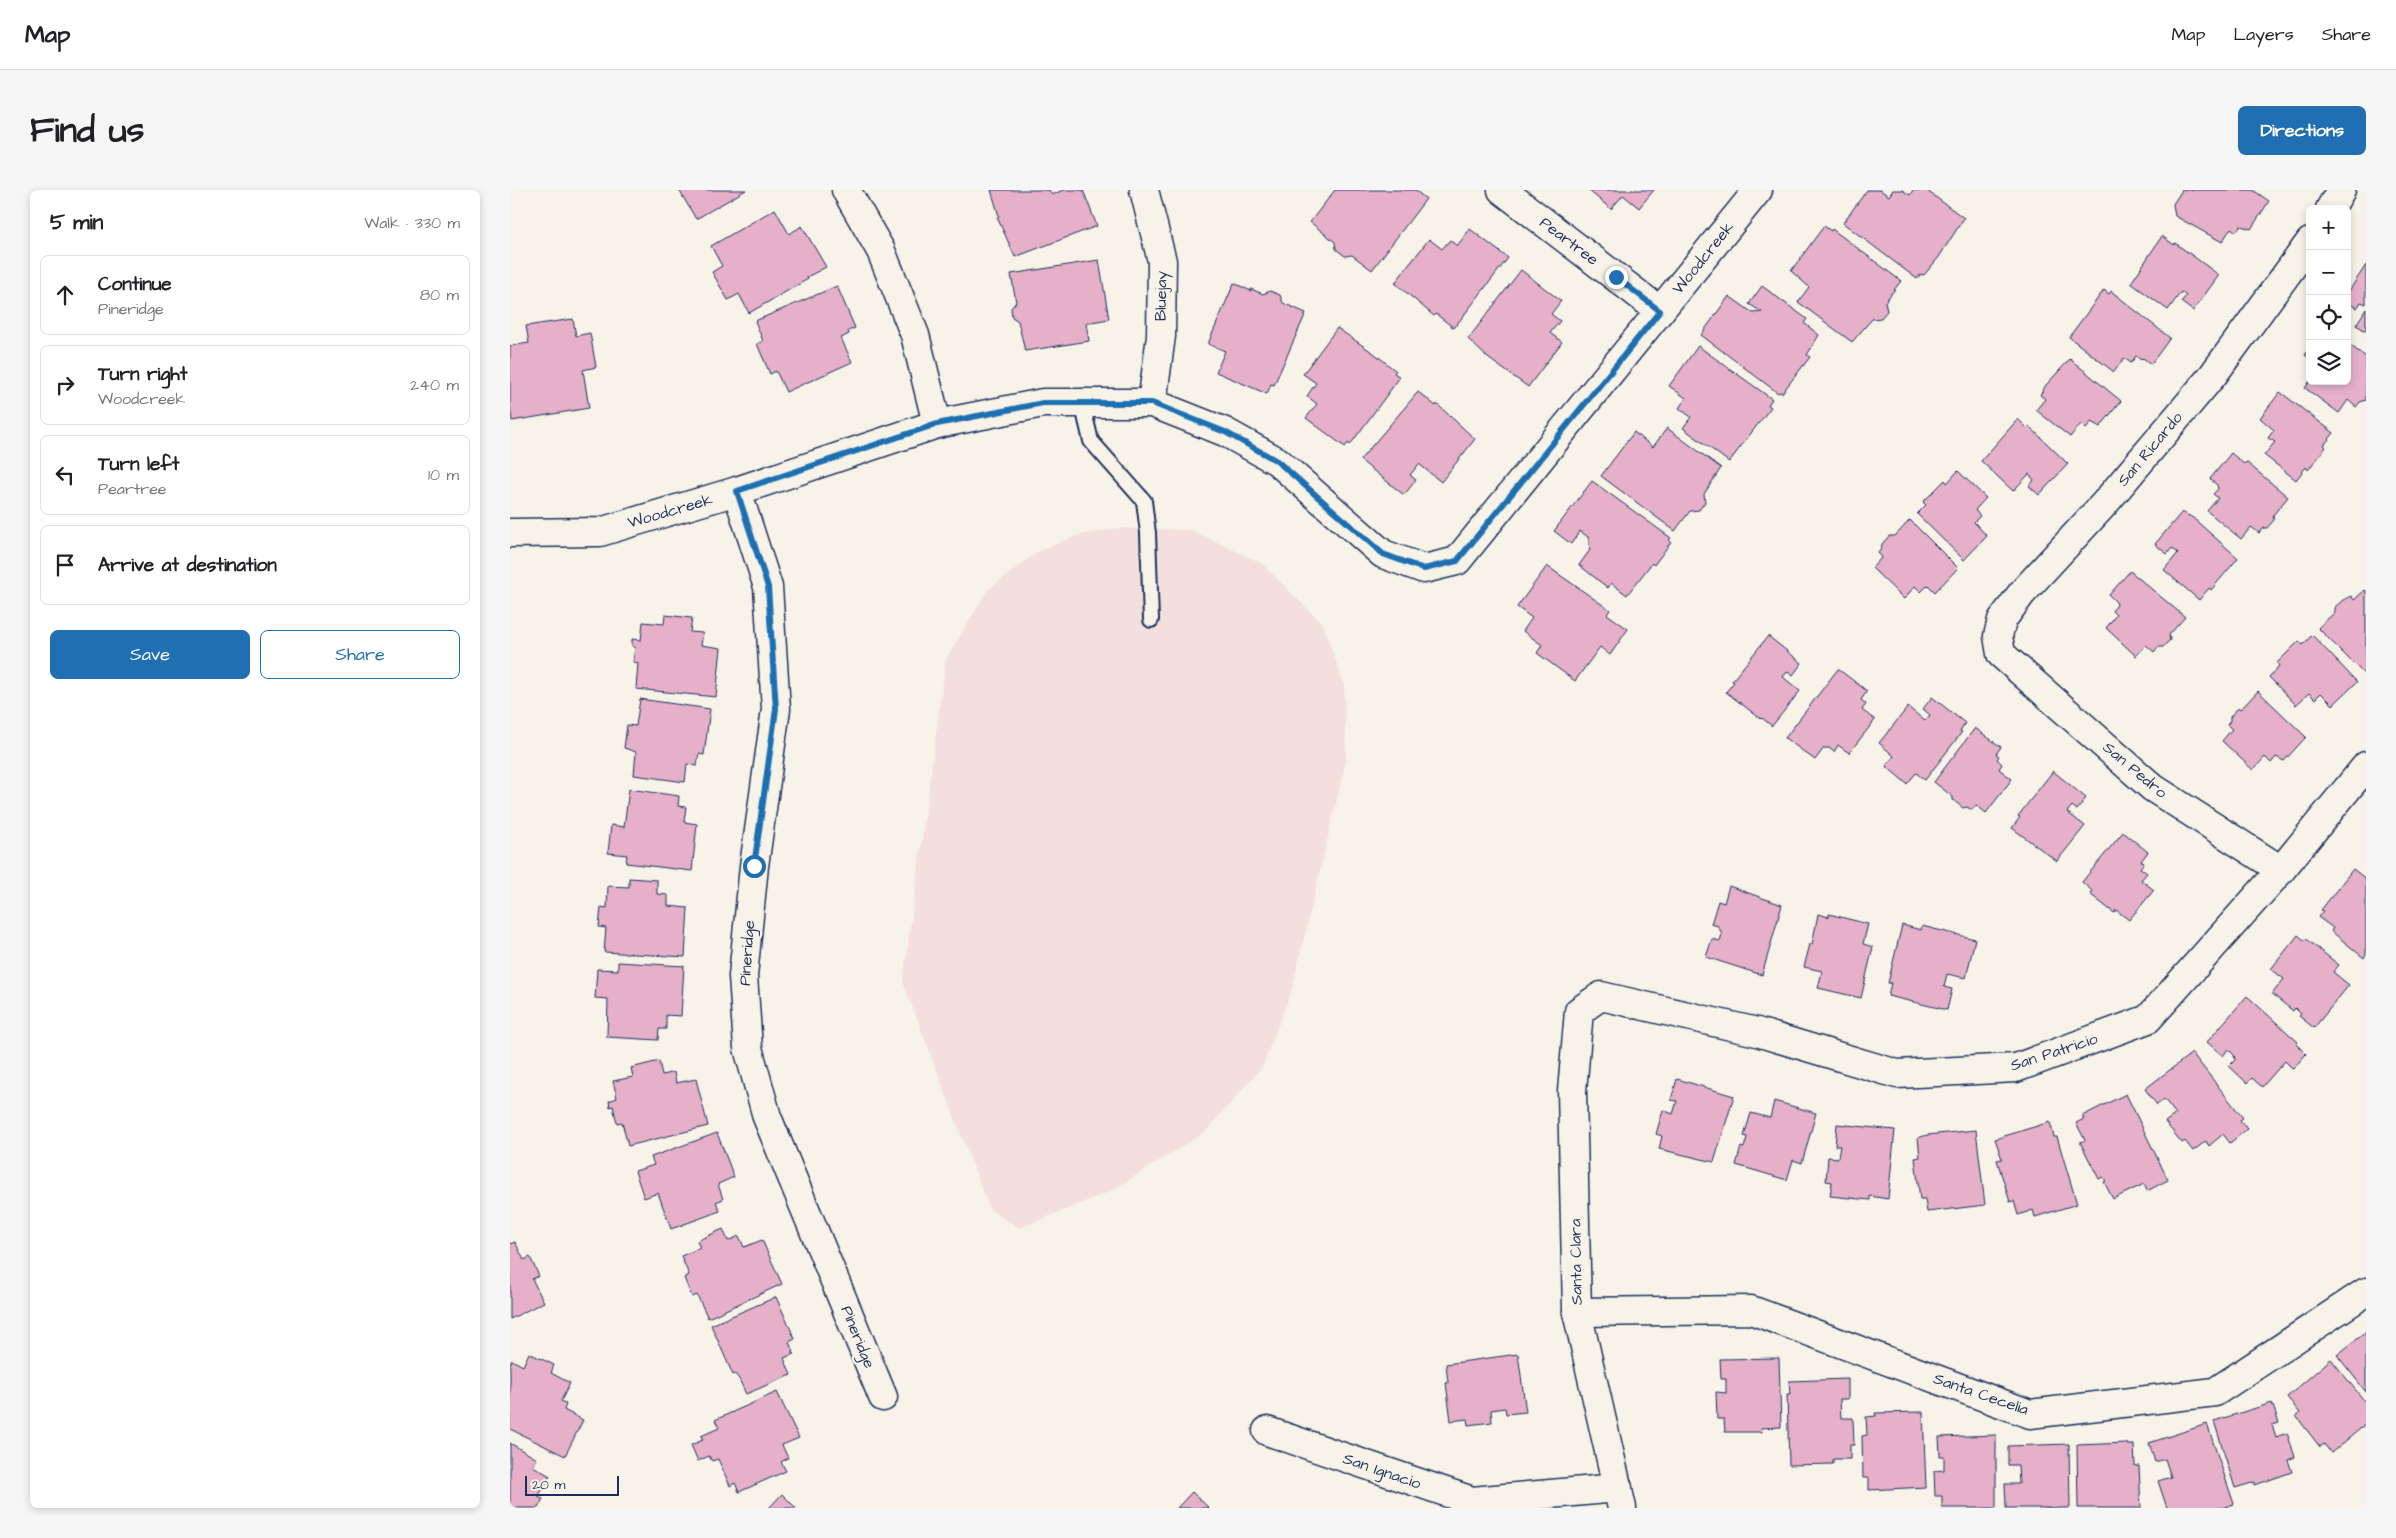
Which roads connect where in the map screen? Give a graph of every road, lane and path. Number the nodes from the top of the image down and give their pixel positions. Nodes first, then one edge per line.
1 (846, 190) edge
2 (1144, 190) edge
3 (1502, 190) edge
4 (1758, 190) edge
5 (2342, 190) edge
6 (2333, 205) edge
7 (2306, 247) edge
8 (1660, 311) junction
9 (1082, 403) junction
10 (1152, 403) junction
11 (937, 424) junction
12 (737, 491) junction
13 (510, 533) edge
14 (1151, 620) dead end
15 (2002, 654) joint
16 (2366, 766) edge
17 (2281, 870) junction
18 (1579, 1011) joint
19 (2366, 1292) edge
20 (1577, 1312) junction
21 (883, 1396) dead end
22 (1267, 1431) dead end
23 (1620, 1498) edge

1 - 11 street
2 - 10 street, Bluejay
3 - 8 street, Peartree
4 - 8 street, Woodcreek
5 - 6 street
7 - 15 street, San Ricardo
8 - 10 street, Woodcreek
9 - 10 street, Woodcreek
9 - 11 street, Woodcreek
9 - 14 lane
11 - 12 street, Woodcreek
12 - 13 street, Woodcreek
12 - 21 street, Pineridge
15 - 17 street, San Pedro
16 - 17 street, San Patricio
17 - 18 street, San Patricio
18 - 20 street, Santa Clara
19 - 20 street, Santa Cecelia
20 - 23 street, Santa Clara
22 - 23 street, San Ignacio

